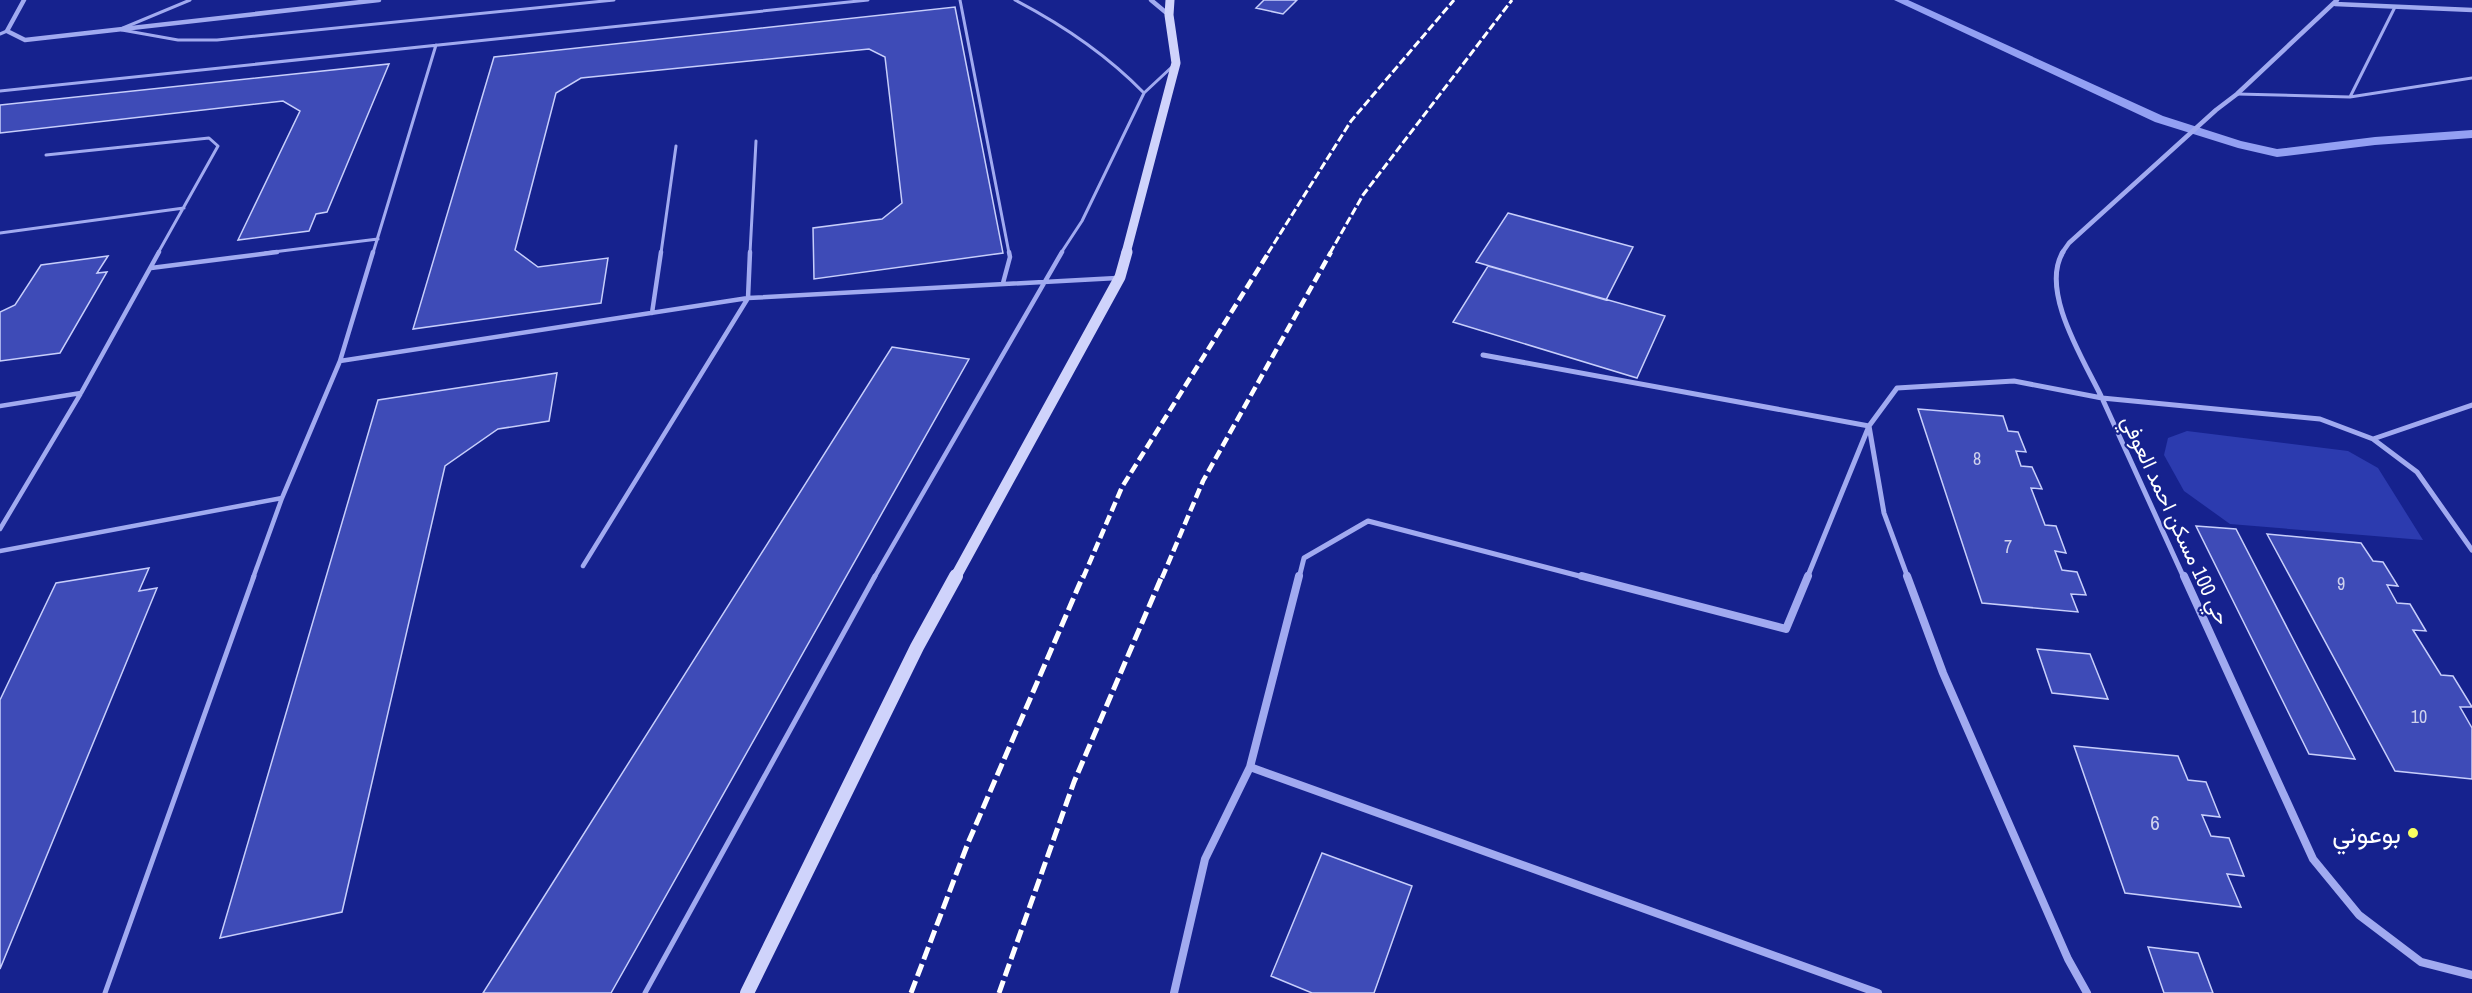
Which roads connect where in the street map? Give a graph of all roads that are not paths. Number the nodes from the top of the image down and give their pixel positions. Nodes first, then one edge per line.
1 (24, 0) edge
2 (190, 0) edge
3 (379, 0) edge
4 (614, 0) edge
5 (868, 0) edge
6 (960, 0) edge
7 (1015, 0) edge
8 (1151, 0) edge
9 (1170, 0) edge
10 (2336, 2) edge
11 (2395, 7) junction
12 (2472, 10) edge
13 (1169, 15) junction
14 (119, 29) junction
15 (7, 31) junction
16 (0, 34) edge
17 (436, 45) junction
18 (1176, 63) junction
19 (2472, 78) edge
20 (0, 91) edge
21 (1144, 93) junction
22 (2237, 94) junction
23 (2349, 98) junction
24 (756, 141) dead end
25 (676, 146) dead end
26 (46, 155) dead end
27 (184, 208) junction
28 (0, 233) edge
29 (378, 239) junction
30 (152, 268) junction
31 (1120, 278) junction
32 (1044, 280) junction
33 (1003, 283) junction
34 (748, 298) junction
35 (652, 313) junction
36 (1483, 355) dead end
37 (340, 361) junction
38 (81, 393) junction
39 (2102, 398) junction
40 (2472, 405) edge
41 (0, 406) edge
42 (1869, 426) junction
43 (2373, 439) junction
44 (282, 498) junction
45 (0, 529) edge
46 (2472, 550) edge
47 (0, 551) edge
48 (583, 566) dead end
49 (1250, 766) junction
50 (2472, 975) edge
51 (105, 993) edge
52 (645, 993) edge
53 (747, 993) edge
54 (1174, 993) edge
55 (1878, 993) edge
56 (2087, 993) edge

1 - 15 street
2 - 14 lane
3 - 14 street
4 - 14 lane
5 - 17 lane
6 - 33 lane
7 - 21 lane
8 - 13 street
9 - 13 main road
10 - 11 street
10 - 22 street
11 - 12 street
11 - 23 lane
13 - 18 main road
14 - 15 street
15 - 16 lane
17 - 20 lane
17 - 29 lane
18 - 21 lane
18 - 31 main road
19 - 23 lane
21 - 32 lane
22 - 23 lane
22 - 39 street
24 - 34 lane
25 - 35 lane
26 - 27 lane
27 - 28 lane
27 - 30 lane
29 - 30 lane
29 - 37 lane
30 - 38 lane
31 - 32 lane
31 - 53 main road
32 - 33 lane
32 - 52 lane
33 - 34 lane
34 - 35 lane
34 - 48 lane
35 - 37 lane
36 - 42 street
37 - 44 lane
38 - 41 lane
38 - 45 lane
39 - 42 street
39 - 43 street, حي 100 مسكن احمد العوفي
39 - 50 street, حي 100 مسكن احمد العوفي
40 - 43 street
42 - 49 street
42 - 56 street
43 - 46 street, حي 100 مسكن احمد العوفي
44 - 47 lane
44 - 51 lane
49 - 54 street
49 - 55 street

